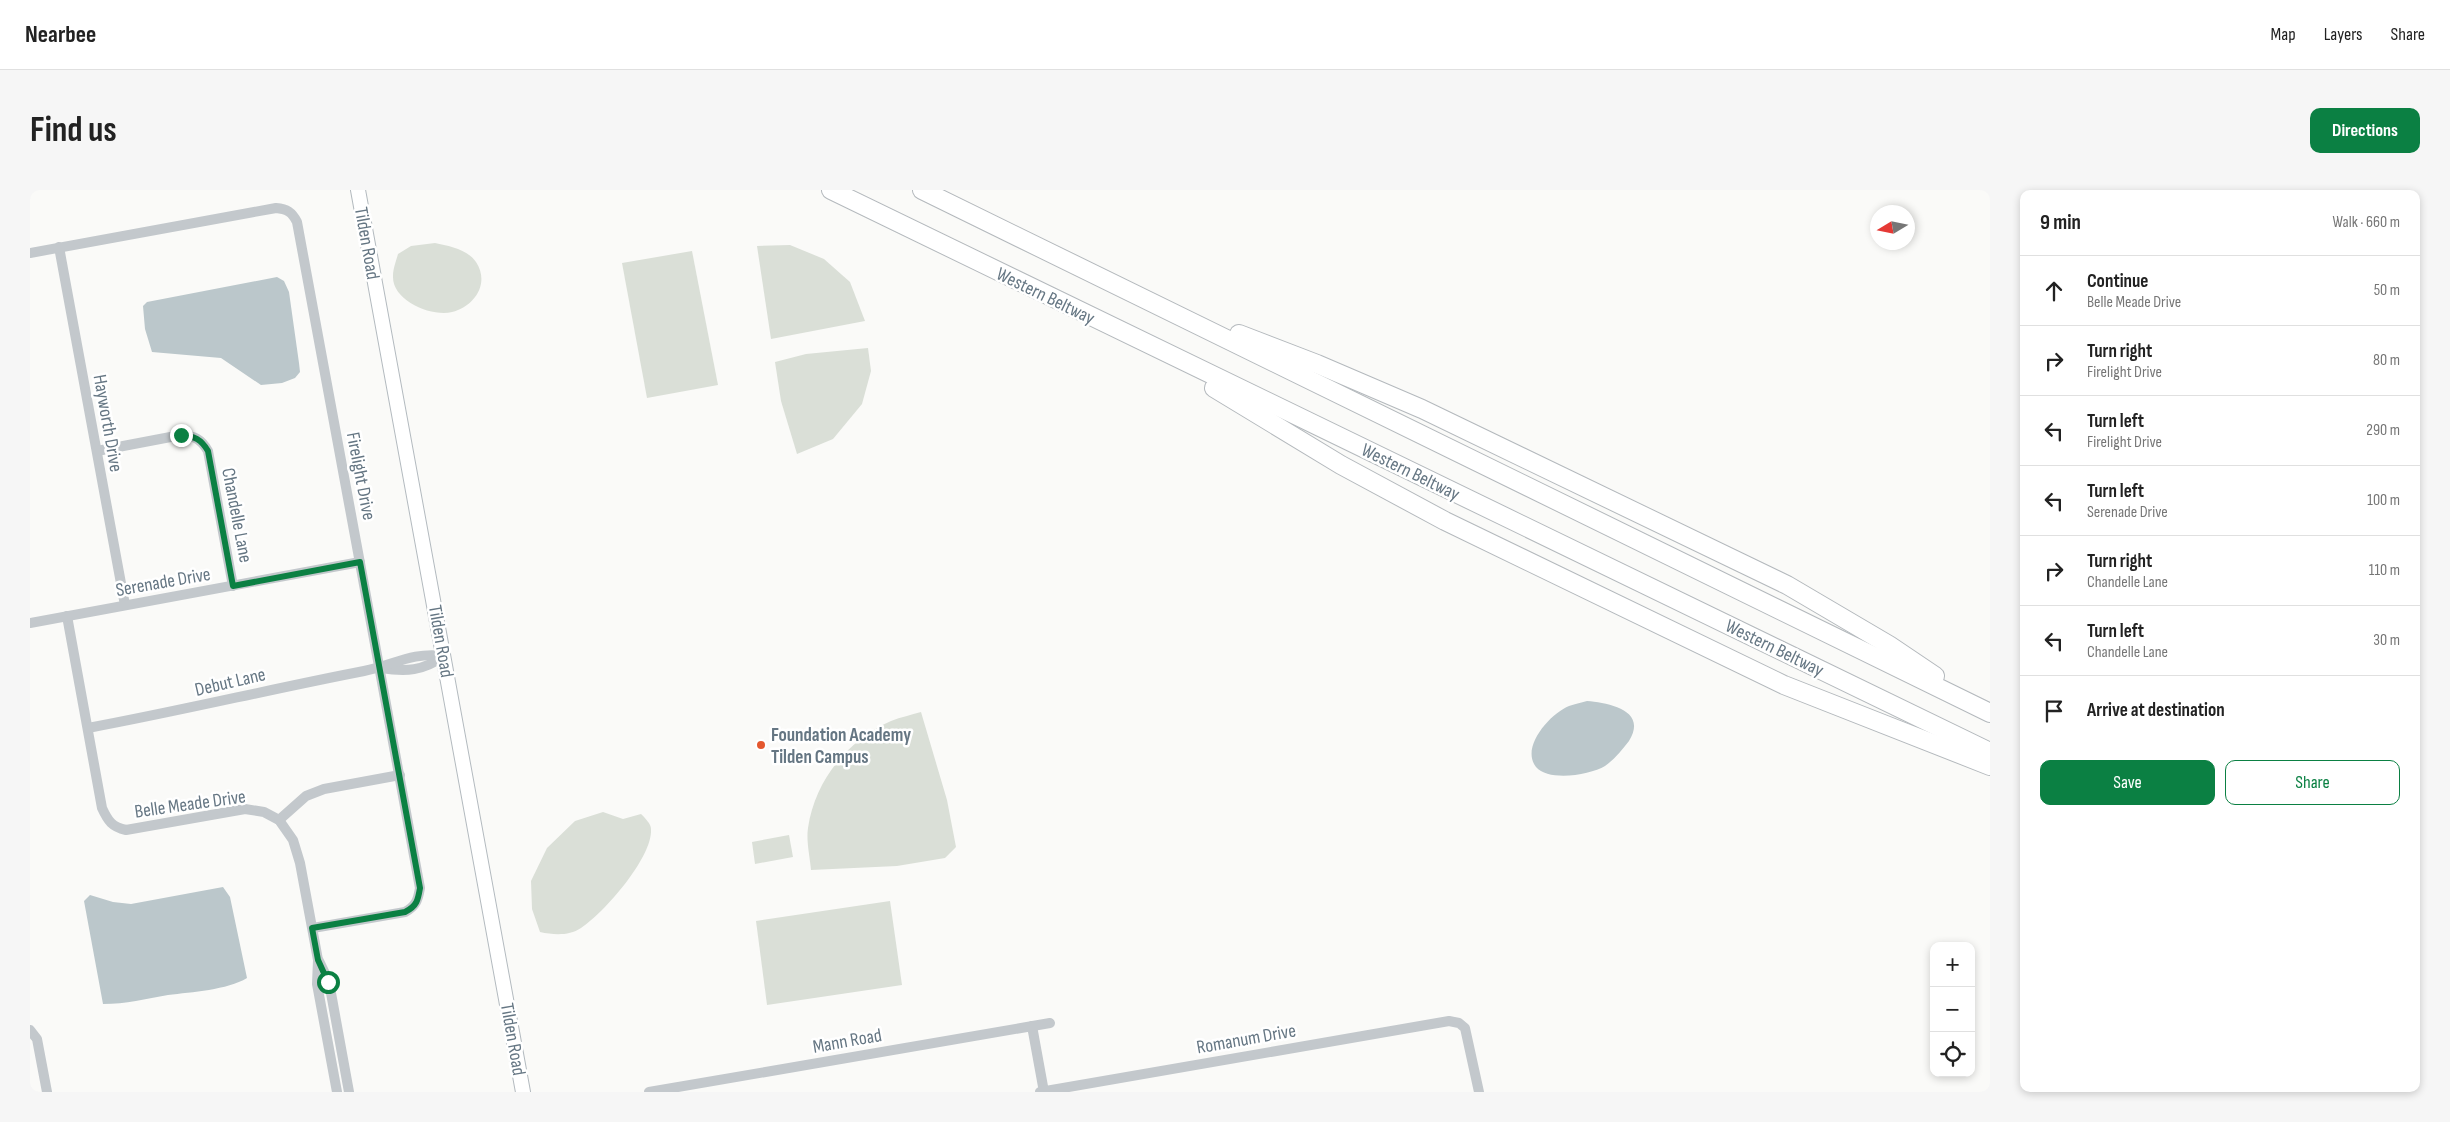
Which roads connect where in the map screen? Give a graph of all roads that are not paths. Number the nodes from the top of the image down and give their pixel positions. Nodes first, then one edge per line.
1 (358, 190) edge
2 (831, 190) edge
3 (922, 190) edge
4 (59, 247) junction
5 (30, 252) edge
6 (1126, 290) junction
7 (1122, 332) junction
8 (97, 451) junction
9 (360, 562) junction
10 (233, 586) junction
11 (125, 605) junction
12 (67, 616) junction
13 (30, 623) edge
14 (444, 656) junction
15 (409, 657) junction
16 (380, 668) junction
17 (411, 670) junction
18 (1990, 712) edge
19 (88, 728) junction
20 (1990, 752) edge
21 (1990, 766) edge
22 (400, 775) junction
23 (279, 820) junction
24 (312, 928) junction
25 (318, 960) junction
26 (331, 997) junction
27 (320, 999) junction
28 (1050, 1023) dead end
29 (1032, 1026) junction
30 (30, 1030) edge
31 (345, 1072) junction
32 (333, 1073) junction
33 (47, 1092) edge
34 (336, 1092) edge
35 (349, 1092) edge
36 (523, 1092) edge
37 (649, 1092) edge
38 (1043, 1092) edge
39 (1479, 1092) edge

1 - 14 street, Tilden Road
2 - 7 highway, Western Beltway
3 - 6 highway, Western Beltway
4 - 5 street, Firelight Drive
4 - 8 street, Hayworth Drive
4 - 9 street, Firelight Drive
6 - 18 highway, Western Beltway
6 - 18 highway
7 - 20 highway, Western Beltway
7 - 21 highway
8 - 10 street, Chandelle Lane
8 - 11 street, Hayworth Drive
9 - 10 street, Serenade Drive
9 - 16 street, Firelight Drive
10 - 11 street, Serenade Drive
11 - 12 street, Serenade Drive
12 - 13 street, Serenade Drive
12 - 19 street, Belle Meade Drive
14 - 15 street, Debut Lane
14 - 17 street, Debut Lane
14 - 36 street, Tilden Road
15 - 16 street, Debut Lane
15 - 17 street
16 - 17 street, Debut Lane
16 - 19 street, Debut Lane
16 - 22 street, Firelight Drive
19 - 23 street, Belle Meade Drive
22 - 23 street
22 - 24 street, Firelight Drive
23 - 24 street
24 - 25 street
25 - 26 street
25 - 27 street
26 - 27 street
26 - 31 street
27 - 32 street
28 - 29 street, Mann Road
29 - 37 street, Mann Road
29 - 38 street
30 - 33 street
31 - 32 street
31 - 35 street
32 - 34 street
38 - 39 street, Romanum Drive

